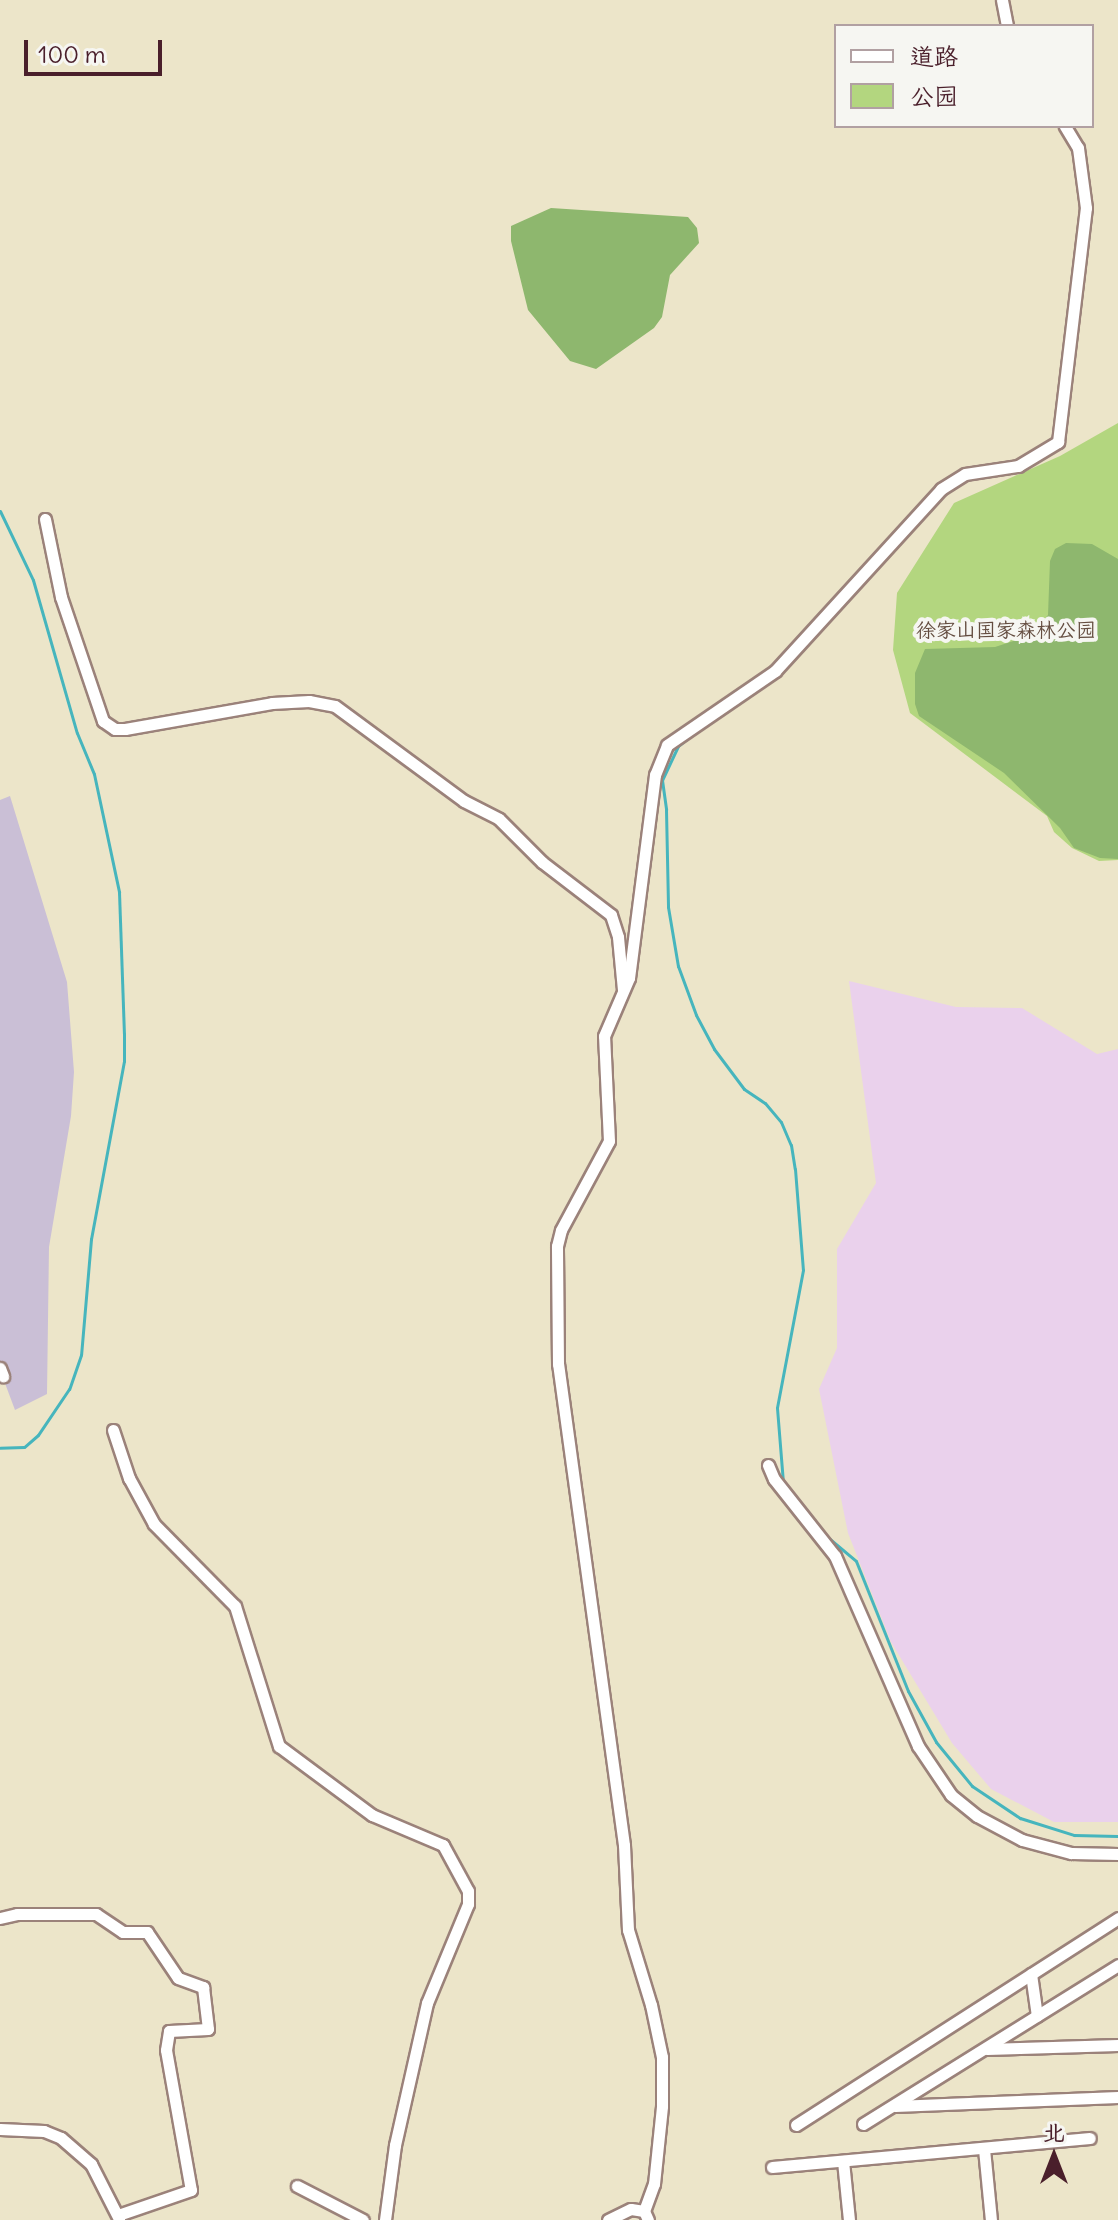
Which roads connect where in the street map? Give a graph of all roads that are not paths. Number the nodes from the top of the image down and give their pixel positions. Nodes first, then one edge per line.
1 (1002, 0) edge
2 (1007, 24) edge
3 (1066, 128) edge
4 (45, 519) dead end
5 (623, 992) junction
6 (113, 1430) dead end
7 (768, 1465) dead end
8 (1118, 1854) edge
9 (0, 1918) edge
10 (1118, 1918) edge
11 (1118, 1965) edge
12 (1031, 1974) junction
13 (1037, 2016) junction
14 (1118, 2045) edge
15 (983, 2049) junction
16 (1118, 2097) edge
17 (893, 2106) junction
18 (863, 2124) dead end
19 (796, 2125) dead end
20 (0, 2129) edge
21 (1090, 2138) dead end
22 (984, 2149) junction
23 (843, 2161) junction
24 (772, 2167) dead end
25 (297, 2186) dead end
26 (646, 2216) edge
27 (118, 2217) edge
28 (363, 2220) edge
29 (385, 2220) edge
30 (608, 2220) edge
31 (849, 2220) edge
32 (991, 2220) edge

1 - 2 street
3 - 5 street
4 - 5 street
5 - 26 street
6 - 29 street
7 - 8 street
9 - 27 street
10 - 12 street
11 - 13 street
12 - 13 street
12 - 19 street
13 - 15 street
14 - 15 street
15 - 17 street
16 - 17 street
17 - 18 street
20 - 27 street
21 - 22 street
22 - 23 street
22 - 32 street
23 - 24 street
23 - 31 street
25 - 28 street
26 - 30 street

